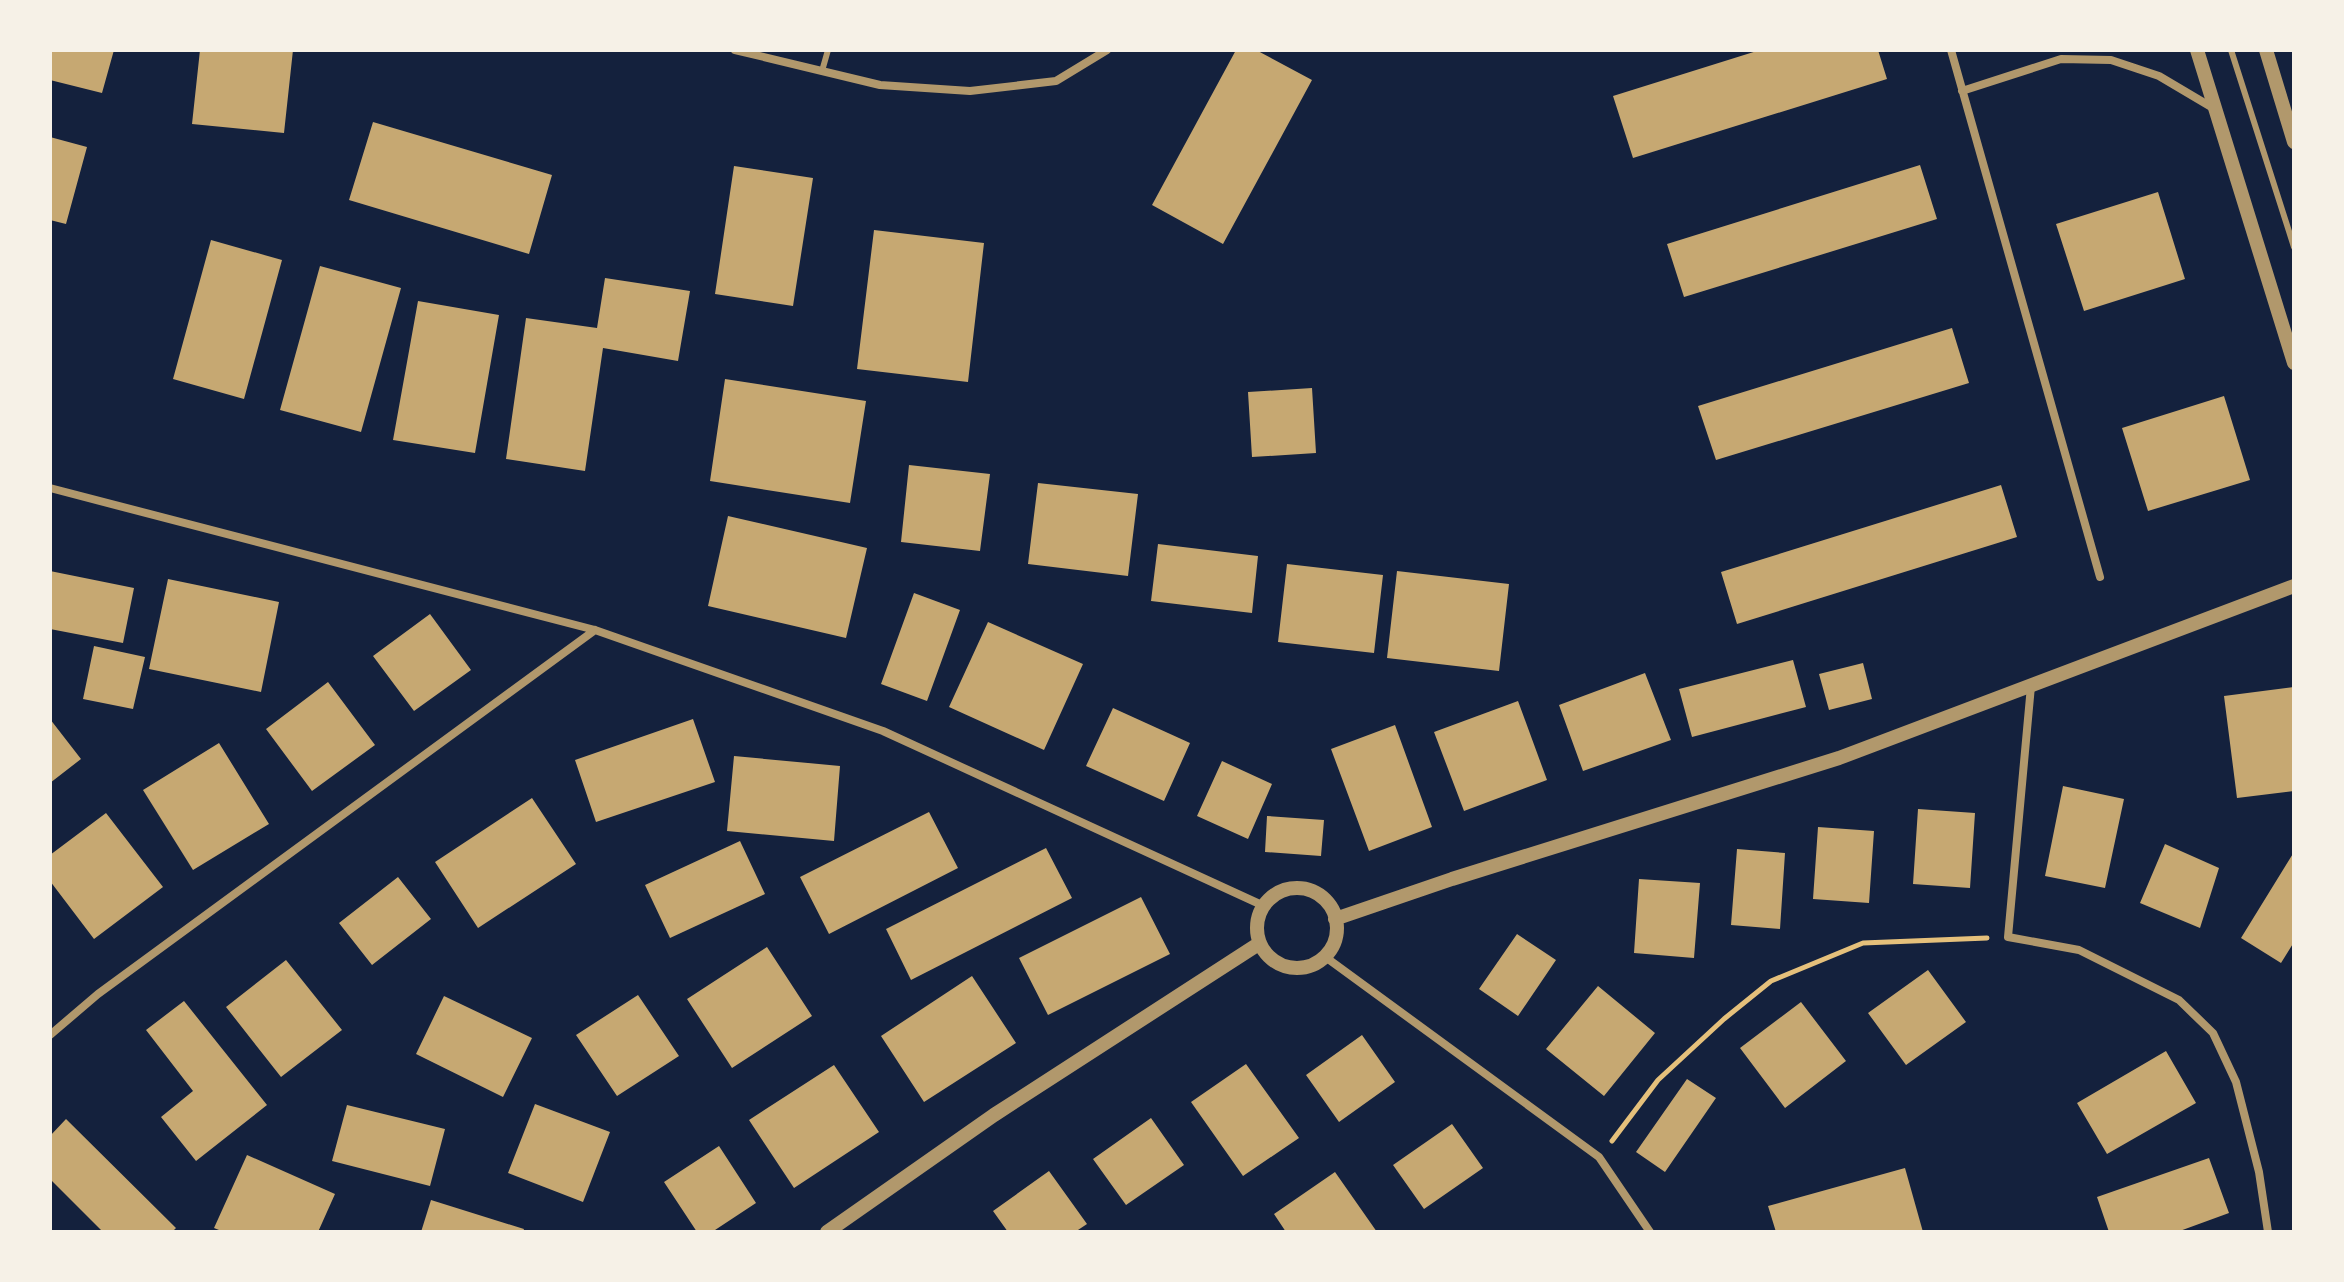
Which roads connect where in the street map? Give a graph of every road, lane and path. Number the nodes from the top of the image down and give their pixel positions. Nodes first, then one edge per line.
1 (735, 50) edge
2 (828, 50) edge
3 (1107, 50) edge
4 (1951, 50) edge
5 (2197, 50) edge
6 (2231, 50) edge
7 (2266, 50) edge
8 (822, 71) junction
9 (1962, 91) junction
10 (2216, 109) junction
11 (2294, 142) edge
12 (2294, 247) edge
13 (2294, 363) edge
14 (50, 488) edge
15 (2100, 577) dead end
16 (2294, 586) edge
17 (595, 630) junction
18 (2031, 686) junction
19 (1264, 906) junction
20 (1335, 919) junction
21 (2008, 937) junction
22 (1260, 943) junction
23 (1324, 956) junction
24 (50, 1035) edge
25 (1599, 1157) junction
26 (827, 1232) edge
27 (1650, 1232) edge
28 (2268, 1232) edge

1 - 8 street
2 - 8 lane
3 - 8 street
4 - 9 street
5 - 10 street
6 - 12 lane
7 - 11 street
9 - 10 street
9 - 15 street
10 - 13 street
14 - 17 street
16 - 18 street
17 - 19 street
17 - 24 street
18 - 20 street
18 - 21 street
19 - 20 street
19 - 22 street
20 - 23 street
21 - 25 path
21 - 28 street
22 - 23 street
22 - 26 street
23 - 25 street
25 - 27 street

